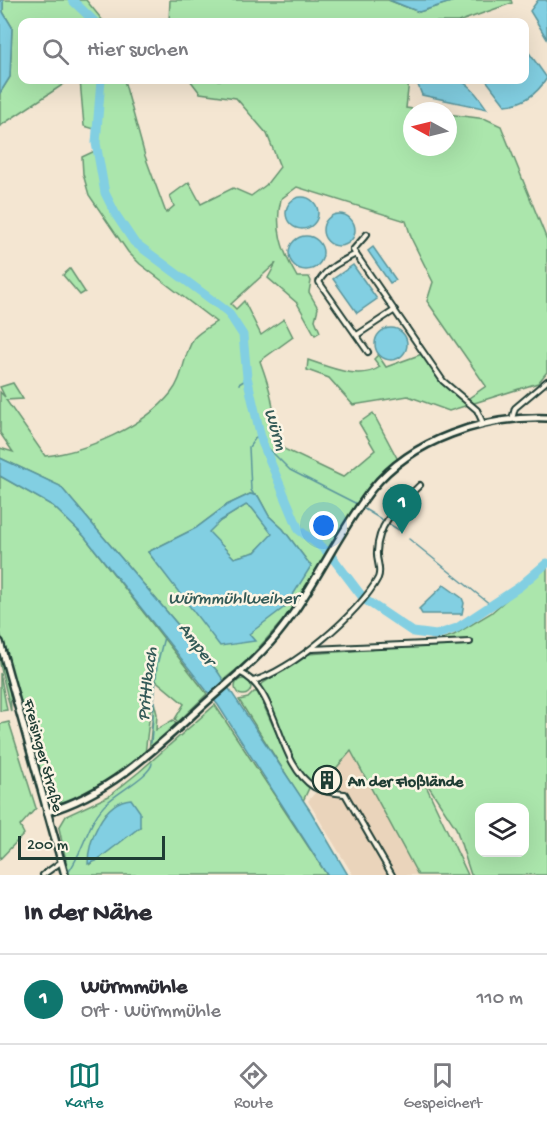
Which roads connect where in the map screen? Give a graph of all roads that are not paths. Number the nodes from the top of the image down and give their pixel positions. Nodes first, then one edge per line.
1 (367, 234) dead end
2 (356, 254) junction
3 (395, 310) junction
4 (357, 335) junction
5 (368, 352) dead end
6 (547, 381) edge
7 (547, 418) edge
8 (512, 419) junction
9 (483, 423) junction
10 (420, 485) dead end
11 (0, 642) edge
12 (470, 642) dead end
13 (312, 650) junction
14 (239, 672) junction
15 (253, 681) junction
16 (47, 812) junction
17 (61, 862) junction
18 (64, 874) edge
19 (43, 875) edge
20 (392, 875) edge

1 - 2 street
2 - 3 street
2 - 4 street
3 - 4 street
3 - 9 street
4 - 5 street
6 - 8 street
7 - 8 main road
8 - 9 main road
9 - 14 main road
10 - 13 street
11 - 16 main road, Freisinger Straße
12 - 13 street
13 - 15 street
14 - 15 street
14 - 16 main road
15 - 20 street
16 - 17 main road, Freisinger Straße
17 - 18 main road, Freisinger Straße
17 - 19 street

